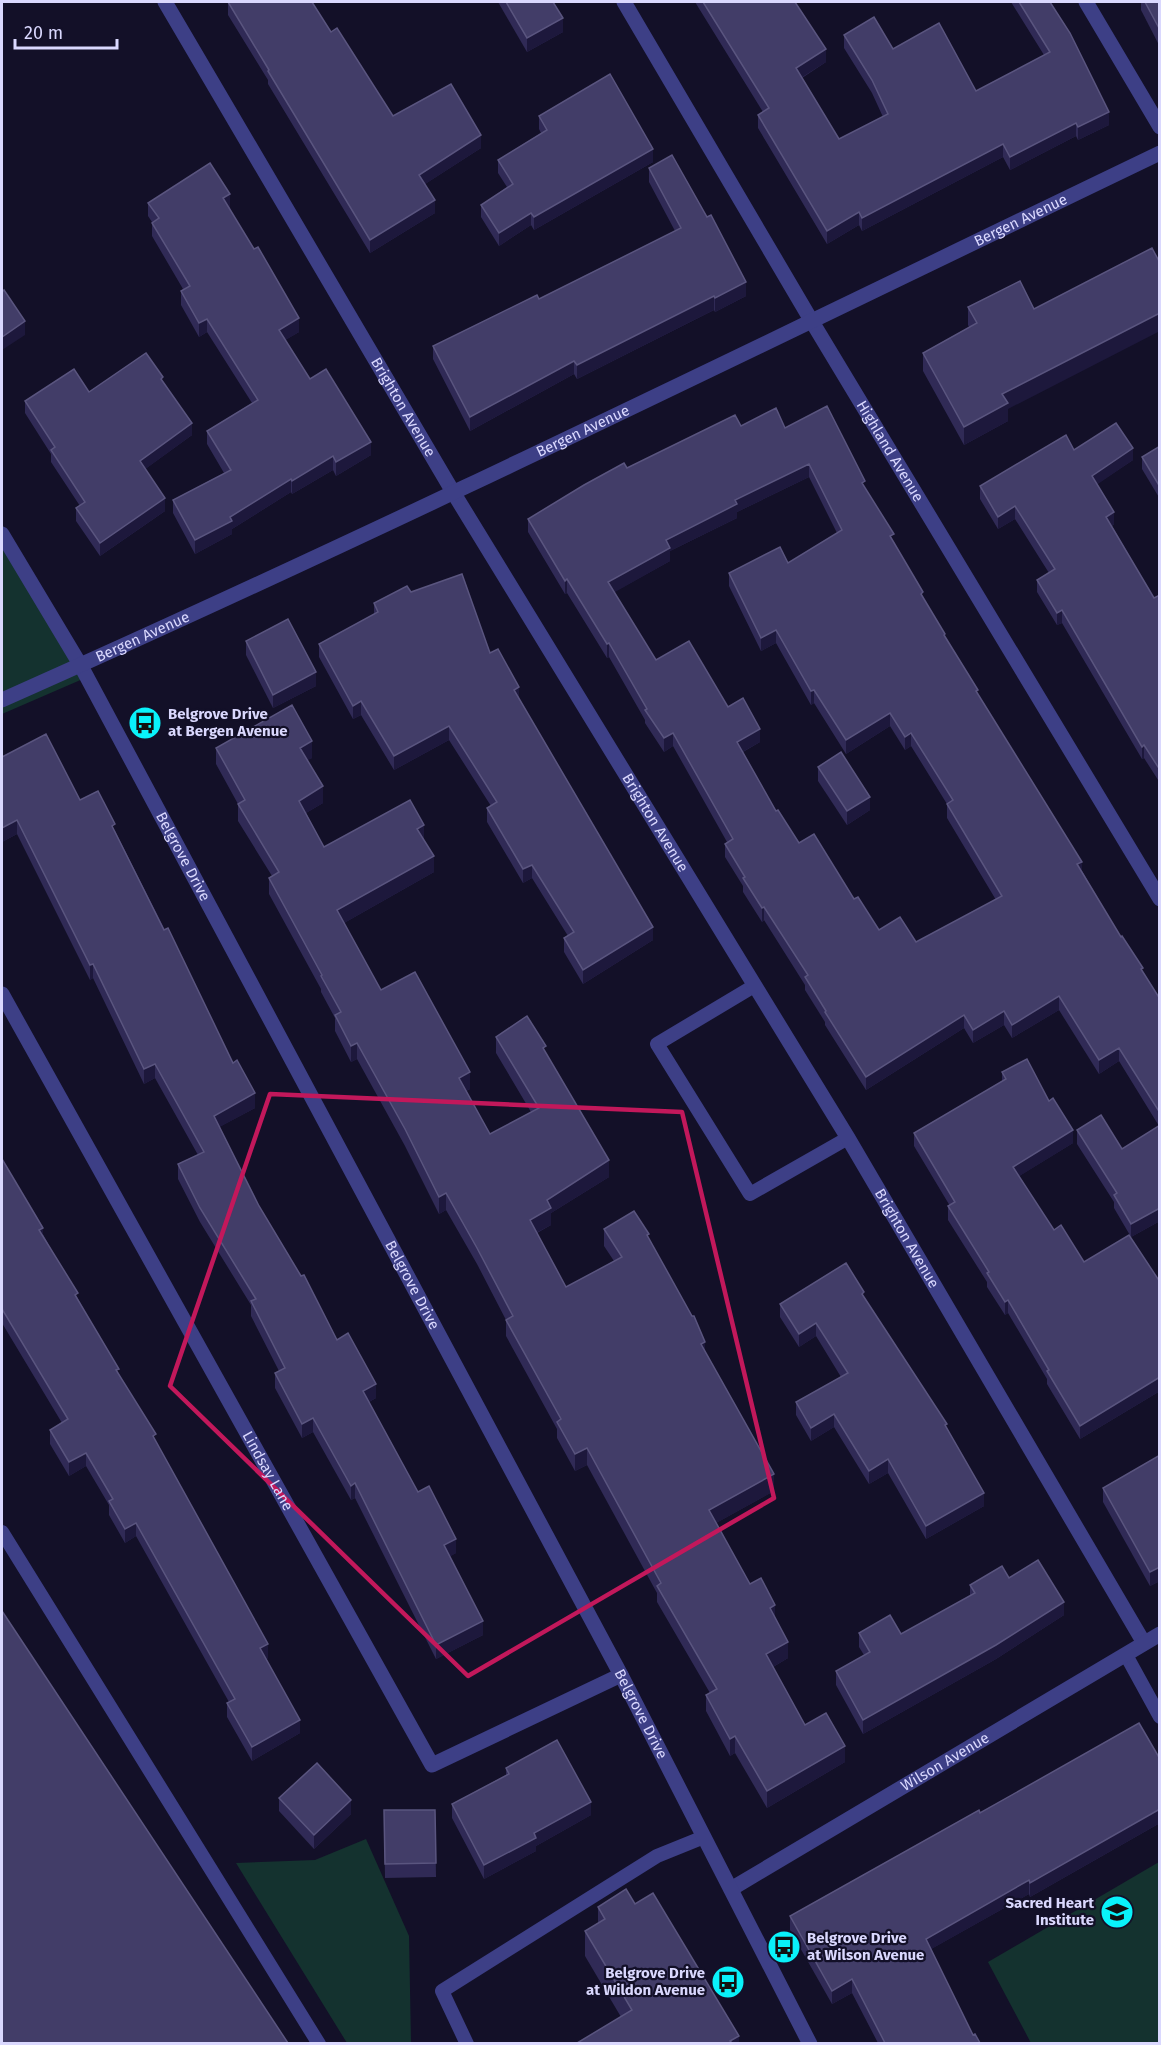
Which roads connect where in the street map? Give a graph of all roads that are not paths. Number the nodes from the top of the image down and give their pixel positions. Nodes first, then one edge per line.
1 (165, 2) edge
2 (624, 2) edge
3 (1086, 2) edge
4 (1160, 127) edge
5 (1160, 153) edge
6 (811, 320) junction
7 (453, 492) junction
8 (2, 534) edge
9 (81, 666) junction
10 (2, 700) edge
11 (1160, 898) edge
12 (754, 986) junction
13 (2, 994) edge
14 (848, 1138) junction
15 (2, 1532) edge
16 (1160, 1634) edge
17 (1144, 1643) junction
18 (1126, 1655) junction
19 (621, 1675) junction
20 (1160, 1717) edge
21 (704, 1837) junction
22 (730, 1889) junction
23 (319, 2043) edge
24 (467, 2043) edge
25 (810, 2043) edge

1 - 7 street, Brighton Avenue
2 - 6 street, Highland Avenue
3 - 4 street
5 - 6 street, Bergen Avenue
6 - 7 street, Bergen Avenue
6 - 11 street, Highland Avenue
7 - 9 street, Bergen Avenue
7 - 12 street, Brighton Avenue
8 - 9 street, Belgrove Drive
9 - 10 street, Bergen Avenue
9 - 19 street, Belgrove Drive
12 - 14 street, Brighton Avenue
12 - 14 lane
13 - 19 street, Lindsay Lane
14 - 17 street, Brighton Avenue
15 - 23 lane
16 - 17 street, Wilson Avenue
17 - 18 street, Wilson Avenue
18 - 20 lane
18 - 22 street, Wilson Avenue
19 - 21 street, Belgrove Drive
21 - 22 street, Belgrove Drive
21 - 24 lane
22 - 25 street, Belgrove Drive

